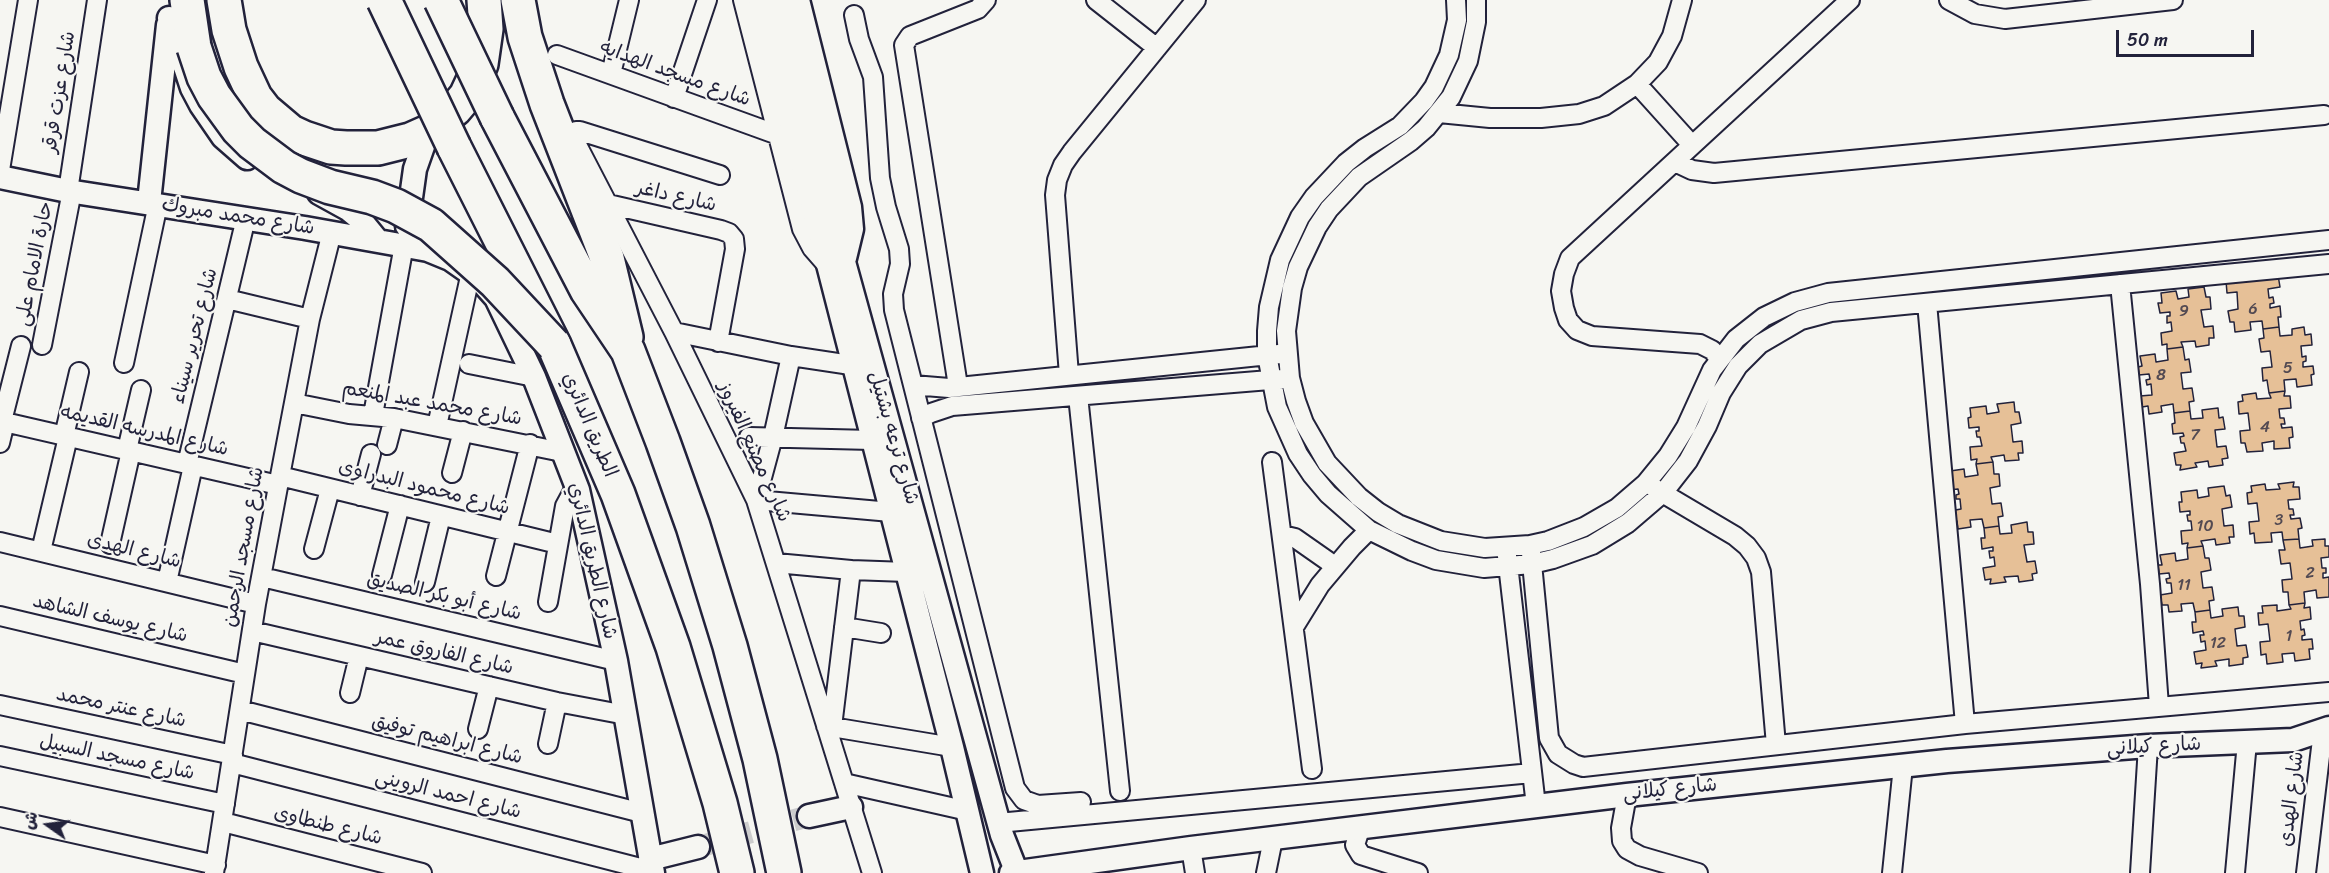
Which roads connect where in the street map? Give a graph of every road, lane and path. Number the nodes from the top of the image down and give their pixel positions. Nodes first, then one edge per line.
1 (28, 0) edge
2 (98, 0) edge
3 (224, 0) edge
4 (384, 0) edge
5 (441, 0) edge
6 (484, 0) edge
7 (518, 0) edge
8 (629, 0) edge
9 (707, 0) edge
10 (778, 0) edge
11 (798, 0) edge
12 (986, 0) edge
13 (1096, 0) edge
14 (1196, 0) edge
15 (1456, 0) edge
16 (1476, 0) edge
17 (1682, 0) edge
18 (1850, 0) edge
19 (1949, 0) edge
20 (2174, 0) edge
21 (744, 2) edge
22 (176, 6) edge
23 (854, 15) dead end
24 (1157, 48) junction
25 (557, 55) dead end
26 (611, 74) junction
27 (1637, 84) junction
28 (674, 98) junction
29 (1439, 113) junction
30 (2325, 115) dead end
31 (778, 135) junction
32 (441, 139) junction
33 (1692, 145) junction
34 (1674, 162) junction
35 (0, 170) edge
36 (720, 175) dead end
37 (0, 177) edge
38 (70, 191) junction
39 (153, 203) junction
40 (608, 204) junction
41 (246, 218) junction
42 (332, 232) junction
43 (377, 240) junction
44 (2329, 240) edge
45 (404, 245) junction
46 (835, 263) junction
47 (2329, 264) edge
48 (471, 272) junction
49 (2015, 273) junction
50 (2120, 284) junction
51 (2017, 294) junction
52 (227, 299) junction
53 (1927, 303) junction
54 (310, 319) junction
55 (674, 332) junction
56 (718, 342) junction
57 (42, 345) dead end
58 (554, 345) junction
59 (21, 346) dead end
60 (628, 351) junction
61 (1287, 353) junction
62 (1267, 355) junction
63 (790, 356) junction
64 (1720, 359) junction
65 (124, 363) dead end
66 (469, 364) dead end
67 (863, 366) junction
68 (79, 372) dead end
69 (1069, 375) junction
70 (534, 377) junction
71 (1290, 378) junction
72 (1271, 380) junction
73 (913, 385) junction
74 (958, 387) junction
75 (141, 390) dead end
76 (1078, 396) junction
77 (294, 403) junction
78 (373, 415) junction
79 (394, 418) junction
80 (921, 418) junction
81 (2, 421) edge
82 (437, 426) junction
83 (463, 431) junction
84 (66, 436) junction
85 (749, 437) dead end
86 (774, 437) junction
87 (872, 440) junction
88 (0, 443) edge
89 (530, 444) junction
90 (387, 445) dead end
91 (129, 451) junction
92 (562, 452) junction
93 (371, 454) dead end
94 (1272, 462) dead end
95 (190, 465) junction
96 (453, 473) dead end
97 (279, 481) junction
98 (1646, 483) junction
99 (330, 489) junction
100 (578, 490) junction
101 (1663, 493) junction
102 (360, 496) junction
103 (756, 500) junction
104 (400, 505) junction
105 (891, 512) junction
106 (441, 516) junction
107 (1369, 530) junction
108 (507, 532) junction
109 (1282, 535) junction
110 (0, 542) edge
111 (110, 544) dead end
112 (558, 544) junction
113 (1530, 545) junction
114 (1506, 548) junction
115 (314, 549) dead end
116 (41, 551) junction
117 (776, 563) junction
118 (1532, 564) junction
119 (1335, 566) junction
120 (1508, 567) junction
121 (850, 570) junction
122 (907, 572) junction
123 (382, 575) dead end
124 (496, 576) dead end
125 (262, 577) junction
126 (167, 582) junction
127 (425, 582) dead end
128 (548, 602) dead end
129 (256, 604) junction
130 (0, 616) edge
131 (844, 627) junction
132 (1294, 627) junction
133 (252, 632) junction
134 (880, 633) dead end
135 (359, 656) junction
136 (616, 661) junction
137 (245, 674) junction
138 (489, 686) junction
139 (2329, 692) edge
140 (350, 693) dead end
141 (557, 702) junction
142 (0, 705) edge
143 (2159, 706) junction
144 (240, 711) junction
145 (626, 715) junction
146 (1965, 724) junction
147 (829, 726) junction
148 (478, 729) dead end
149 (2326, 730) edge
150 (2247, 742) junction
151 (548, 744) dead end
152 (1776, 745) junction
153 (2148, 746) junction
154 (952, 747) junction
155 (0, 756) edge
156 (232, 759) junction
157 (1903, 766) junction
158 (1312, 769) dead end
159 (1532, 773) junction
160 (844, 783) junction
161 (1120, 791) dead end
162 (1627, 795) junction
163 (1081, 801) dead end
164 (1536, 806) junction
165 (851, 807) junction
166 (968, 811) junction
167 (224, 813) junction
168 (642, 813) junction
169 (809, 816) tunnel mouth
170 (0, 817) edge
171 (998, 823) junction
172 (1360, 829) junction
173 (1273, 838) junction
174 (698, 847) tunnel mouth
175 (1191, 848) junction
176 (652, 868) edge
177 (215, 869) edge
178 (422, 873) edge
179 (737, 873) edge
180 (784, 873) edge
181 (872, 873) edge
182 (982, 873) edge
183 (1011, 873) edge
184 (1016, 873) edge
185 (1195, 873) edge
186 (1266, 873) edge
187 (1418, 873) edge
188 (1698, 873) edge
189 (1892, 873) edge
190 (2140, 873) edge
191 (2235, 873) edge
192 (2306, 873) edge

1 - 35 street
2 - 38 street, شارع عزت قرقر
3 - 32 highway
4 - 32 highway, الطريق الدائري, bridge
5 - 60 highway, bridge
6 - 32 highway
7 - 60 highway
8 - 26 street
9 - 28 street
10 - 46 street, شارع ترعه بشتيل
11 - 46 street
12 - 74 street
13 - 24 street
14 - 24 street
15 - 62 street
16 - 29 street
17 - 27 street
18 - 33 street
19 - 20 street
21 - 31 street, شارع ترعه بشتيل
21 - 46 street, شارع ترعه بشتيل
22 - 39 street
22 - 43 street
22 - 58 highway, bridge
23 - 73 street
24 - 69 street
25 - 26 street, شارع مسجد الهدايه
26 - 28 street, شارع مسجد الهدايه
27 - 29 street
27 - 33 street
28 - 31 street, شارع مسجد الهدايه
29 - 61 street
30 - 34 street
31 - 46 street, شارع ترعه بشتيل
32 - 45 street
32 - 58 highway, الطريق الدائري
33 - 34 street
34 - 64 street
36 - 40 street, شارع مصنع الفيروز
37 - 38 street, شارع محمد مبروك
38 - 39 street, شارع محمد مبروك
38 - 57 street, حارة الامام على
39 - 41 street, شارع محمد مبروك
39 - 65 street
40 - 55 street, شارع مصنع الفيروز
40 - 56 street, شارع داغر
41 - 42 street, شارع محمد مبروك
41 - 52 street, شارع تحرير سيناء
42 - 43 street, شارع محمد مبروك
42 - 54 street, شارع مسجد الرحمن
43 - 45 street, شارع محمد مبروك
44 - 49 street
45 - 48 street, شارع محمد مبروك
45 - 78 street
46 - 67 street, شارع ترعه بشتيل
47 - 50 street
48 - 70 street, شارع الطريق الدائري
48 - 82 street
49 - 51 street
49 - 64 street
50 - 51 street
50 - 143 street
51 - 53 street
52 - 54 street
52 - 95 street, شارع تحرير سيناء
53 - 101 street
53 - 146 street
54 - 77 street, شارع مسجد الرحمن
55 - 56 street
55 - 103 street, شارع مصنع الفيروز
56 - 63 street
58 - 179 highway, الطريق الدائري
59 - 81 street
60 - 180 highway
61 - 62 street
61 - 71 street
62 - 69 street
62 - 72 street
63 - 67 street
63 - 86 street
64 - 98 street
66 - 70 street
67 - 87 street, شارع ترعه بشتيل
67 - 171 street, شارع ترعه بشتيل
68 - 84 street
69 - 74 street
70 - 92 street, شارع الطريق الدائري
71 - 72 street
71 - 114 street
72 - 76 street
72 - 107 street
73 - 74 street
73 - 80 street
75 - 91 street
76 - 80 street
76 - 161 street
77 - 78 street, شارع محمد عبد المنعم
77 - 97 street, شارع مسجد الرحمن
78 - 79 street, شارع محمد عبد المنعم
79 - 82 street, شارع محمد عبد المنعم
79 - 90 street
80 - 163 street
81 - 84 street, شارع المدرسه القديمه
81 - 88 street
82 - 83 street, شارع محمد عبد المنعم
83 - 89 street, شارع محمد عبد المنعم
83 - 96 street
84 - 91 street, شارع المدرسه القديمه
84 - 116 street
85 - 86 street
86 - 87 street
86 - 103 street
87 - 105 street, شارع ترعه بشتيل
89 - 92 street, شارع محمد عبد المنعم
89 - 108 street
91 - 95 street, شارع المدرسه القديمه
91 - 111 street
92 - 100 street, شارع الطريق الدائري
93 - 102 street
94 - 109 street
95 - 97 street, شارع المدرسه القديمه
95 - 126 street, شارع تحرير سيناء
97 - 99 street, شارع محمود البدراوى
97 - 125 street, شارع مسجد الرحمن
98 - 101 street
98 - 113 street
99 - 102 street, شارع محمود البدراوى
99 - 115 street
100 - 112 street
100 - 136 street, شارع الطريق الدائري
101 - 118 street
101 - 152 street
102 - 104 street, شارع محمود البدراوى
103 - 105 street
103 - 117 street, شارع مصنع الفيروز
104 - 106 street, شارع محمود البدراوى
104 - 123 street
105 - 122 street, شارع ترعه بشتيل
106 - 108 street, شارع محمود البدراوى
106 - 127 street
107 - 119 street
107 - 120 street
108 - 112 street, شارع محمود البدراوى
108 - 124 street
109 - 119 street
109 - 132 street
110 - 116 street, شارع الهدى
112 - 128 street
113 - 114 street
113 - 118 street
114 - 120 street
116 - 126 street, شارع الهدى
117 - 121 street
117 - 147 street, شارع مصنع الفيروز
118 - 120 street
118 - 152 street
119 - 132 street
120 - 159 street
121 - 122 street
121 - 131 street
122 - 154 street, شارع ترعه بشتيل
125 - 129 street, شارع مسجد الرحمن
125 - 136 street, شارع أبو بكر الصديق
126 - 129 street, شارع الهدى
129 - 133 street, شارع مسجد الرحمن
130 - 137 street, شارع يوسف الشاهد
131 - 134 street
131 - 147 street
132 - 158 street
133 - 135 street, شارع الفاروق عمر
133 - 137 street, شارع مسجد الرحمن
135 - 138 street, شارع الفاروق عمر
135 - 140 street
136 - 145 street, شارع الطريق الدائري
137 - 144 street, شارع مسجد الرحمن
138 - 141 street, شارع الفاروق عمر
138 - 148 street
139 - 143 street
141 - 145 street, شارع الفاروق عمر
141 - 151 street
142 - 156 street, شارع عنتر محمد
143 - 146 street
144 - 156 street, شارع مسجد الرحمن
144 - 168 street, شارع ابراهيم توفيق
145 - 168 street, شارع الطريق الدائري
146 - 152 street
147 - 154 street
147 - 160 street, شارع مصنع الفيروز
149 - 150 street, شارع كيلانى
149 - 192 street, شارع الهدى
150 - 153 street, شارع كيلانى
150 - 191 street
153 - 157 street, شارع كيلانى
153 - 190 street
154 - 166 street, شارع ترعه بشتيل
155 - 167 street, شارع مسجد السبيل
156 - 167 street, شارع مسجد الرحمن
156 - 176 street, شارع احمد الروينى
157 - 162 street, شارع كيلانى
157 - 189 street
159 - 164 street
159 - 171 street
160 - 165 street, شارع مصنع الفيروز
160 - 166 street
162 - 164 street, شارع كيلانى
162 - 188 street
164 - 172 street, شارع كيلانى
165 - 169 street
165 - 181 street, شارع مصنع الفيروز
166 - 182 street, شارع ترعه بشتيل
167 - 177 street, شارع مسجد الرحمن
167 - 178 street, شارع طنطاوى
168 - 176 street, شارع الطريق الدائري
170 - 177 street
171 - 184 street, شارع ترعه بشتيل
172 - 173 street, شارع كيلانى
172 - 187 street
173 - 175 street, شارع كيلانى
173 - 186 street
174 - 176 street
175 - 184 street, شارع كيلانى
175 - 185 street
183 - 184 street, شارع كيلانى

